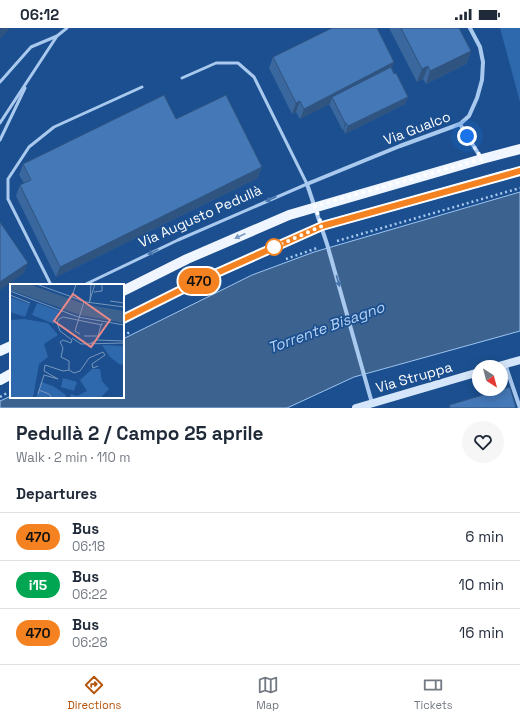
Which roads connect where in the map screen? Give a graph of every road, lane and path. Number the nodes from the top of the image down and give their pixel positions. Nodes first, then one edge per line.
1 (68, 28) edge
2 (470, 28) edge
3 (57, 36) junction
4 (30, 77) junction
5 (182, 78) dead end
6 (0, 82) edge
7 (142, 87) dead end
8 (0, 123) edge
9 (460, 124) junction
10 (0, 140) edge
11 (520, 149) edge
12 (482, 159) junction
13 (520, 171) edge
14 (307, 184) junction
15 (520, 188) edge
16 (315, 206) junction
17 (322, 226) junction
18 (327, 244) junction
19 (283, 260) dead end
20 (50, 284) edge
21 (86, 284) edge
22 (124, 290) edge
23 (124, 318) edge
24 (130, 332) dead end
25 (124, 335) edge
26 (10, 346) edge
27 (0, 351) edge
28 (520, 360) edge
29 (508, 363) edge
30 (508, 373) edge
31 (472, 374) edge
32 (10, 375) edge
33 (0, 380) edge
34 (372, 403) junction
35 (356, 408) edge
36 (520, 408) edge

1 - 3 lane
2 - 9 street, Via Gualco
3 - 4 lane
3 - 6 lane
4 - 8 lane
4 - 10 lane
5 - 14 lane
7 - 20 lane
9 - 12 street
9 - 14 street, Via Gualco
11 - 12 main road
12 - 16 main road
13 - 17 main road
14 - 16 street
14 -> 21 lane, Via Augusto Pedullà
15 - 18 path
16 - 17 street
16 -> 22 main road
17 - 18 street
17 - 23 main road
18 - 19 path
18 -> 34 street
24 - 25 path
26 - 27 main road
28 - 29 main road
30 - 36 street
31 - 34 main road, Via Struppa
32 - 33 main road
34 - 35 main road, Via Struppa

